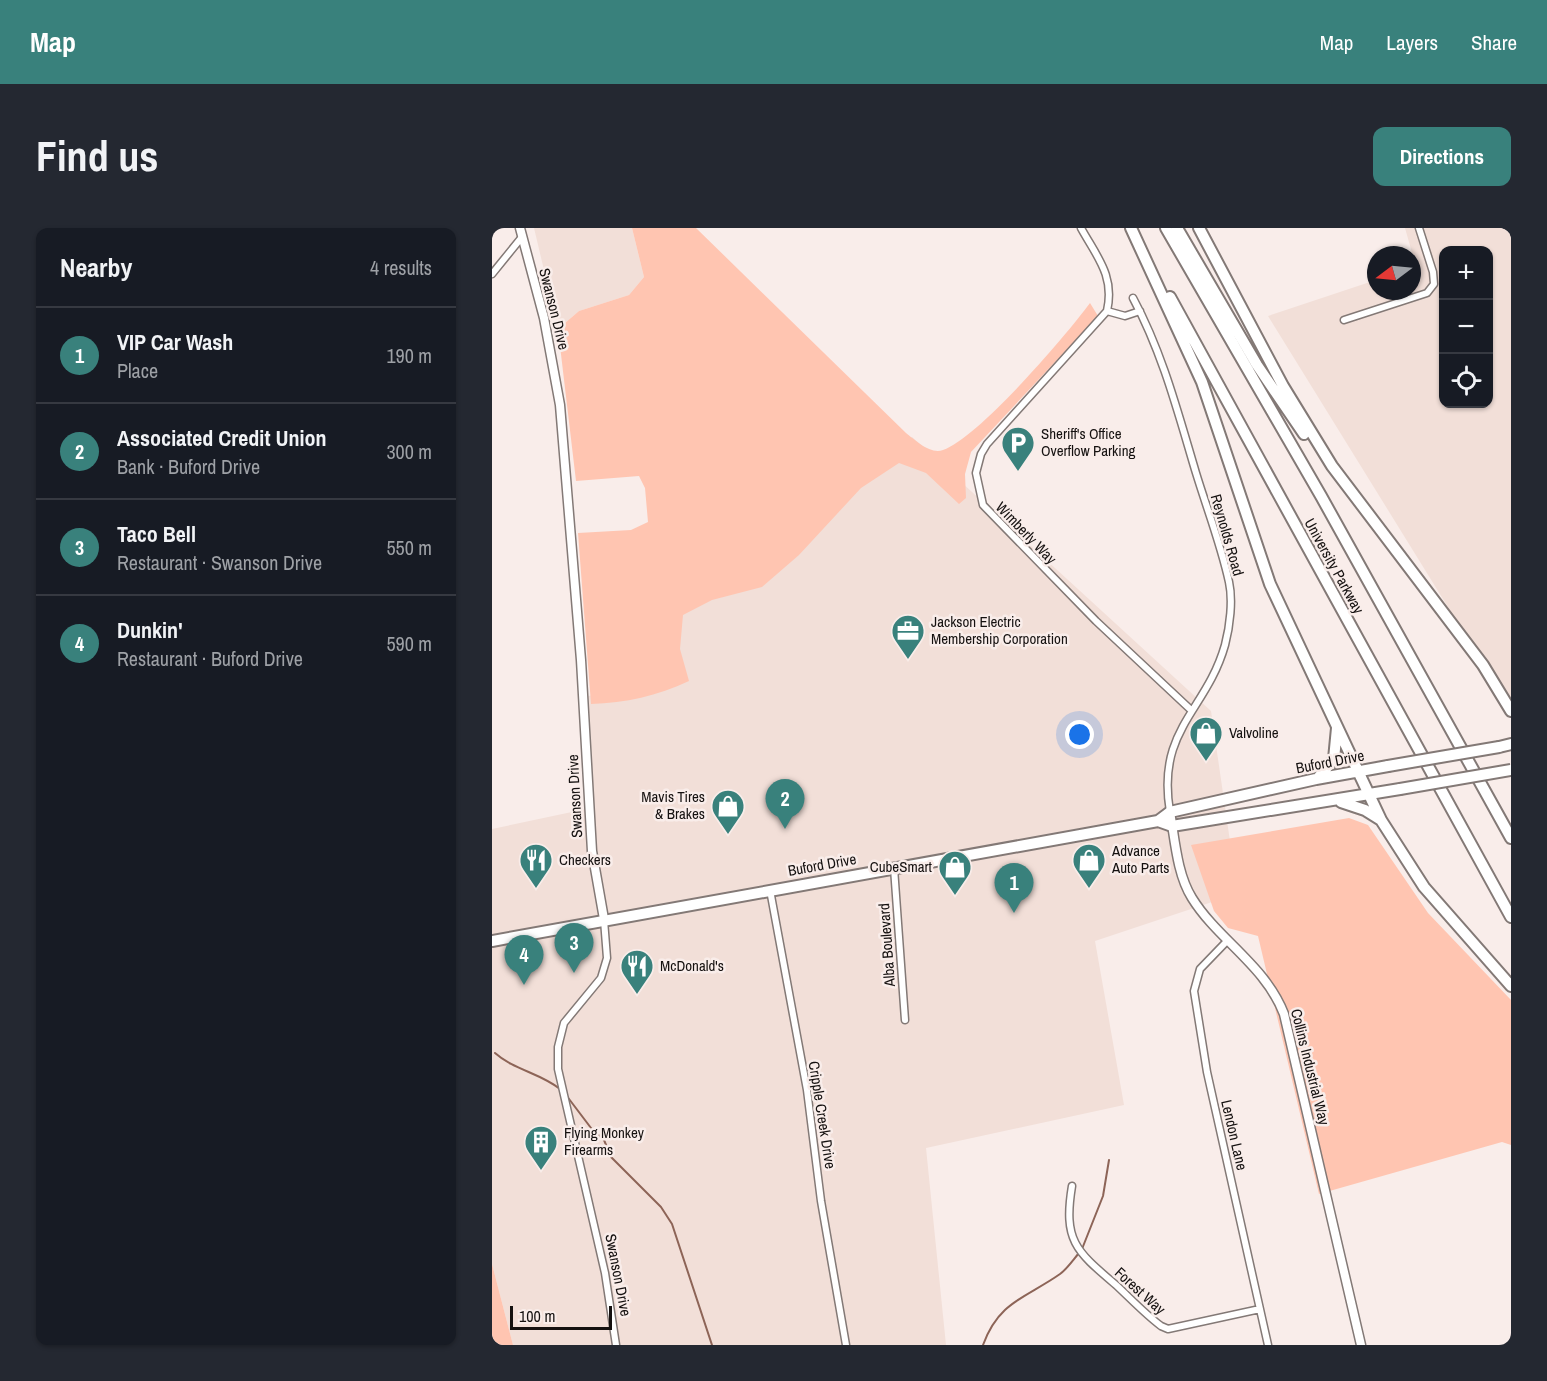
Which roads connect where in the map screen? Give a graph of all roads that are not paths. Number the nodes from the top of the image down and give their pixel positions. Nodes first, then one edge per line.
1 (1081, 228) edge
2 (1132, 228) edge
3 (1166, 228) edge
4 (1177, 228) edge
5 (1198, 228) edge
6 (1419, 228) edge
7 (521, 233) edge
8 (492, 273) edge
9 (1133, 298) dead end
10 (1107, 311) junction
11 (1140, 311) junction
12 (1344, 320) dead end
13 (1332, 466) junction
14 (1191, 710) junction
15 (1511, 711) edge
16 (1337, 722) junction
17 (1511, 744) edge
18 (1511, 770) edge
19 (1360, 771) junction
20 (1316, 779) junction
21 (1371, 795) junction
22 (1337, 801) junction
23 (1170, 812) junction
24 (1381, 820) junction
25 (1158, 821) junction
26 (1172, 826) junction
27 (1511, 838) edge
28 (894, 868) junction
29 (770, 889) junction
30 (1511, 917) edge
31 (604, 919) junction
32 (1228, 940) junction
33 (492, 941) edge
34 (1511, 986) edge
35 (905, 1020) dead end
36 (1072, 1186) dead end
37 (1260, 1309) junction
38 (616, 1345) edge
39 (846, 1345) edge
40 (1268, 1345) edge
41 (1361, 1345) edge

1 - 10 street
2 - 16 highway
2 - 30 highway, University Parkway
3 - 27 highway, University Parkway
4 - 13 highway
5 - 13 highway
6 - 12 street
7 - 8 street
7 - 31 street, Swanson Drive
9 - 11 street, Reynolds Road
10 - 11 street
10 - 14 street, Wimberly Way
11 - 14 street, Reynolds Road
13 - 15 highway
14 - 23 street, Reynolds Road
16 - 19 highway
16 - 20 highway
17 - 19 highway, Buford Drive, bridge
18 - 21 highway, Buford Drive, bridge
19 - 20 highway, Buford Drive
19 - 21 highway
20 - 23 highway, Buford Drive
21 - 22 highway, Buford Drive
21 - 24 highway
22 - 24 highway
22 - 26 highway, Buford Drive
23 - 25 highway, Buford Drive
23 - 26 street, Collins Industrial Way
24 - 34 highway
25 - 26 highway, Buford Drive
25 - 28 highway, Buford Drive
26 - 32 street, Collins Industrial Way
28 - 29 highway, Buford Drive
28 - 35 street, Alba Boulevard
29 - 31 highway, Buford Drive
29 - 39 street, Cripple Creek Drive
31 - 33 highway, Buford Drive
31 - 38 street, Swanson Drive
32 - 37 street, Lendon Lane
32 - 41 street, Collins Industrial Way
36 - 37 street, Forest Way
37 - 40 street, Lendon Lane

